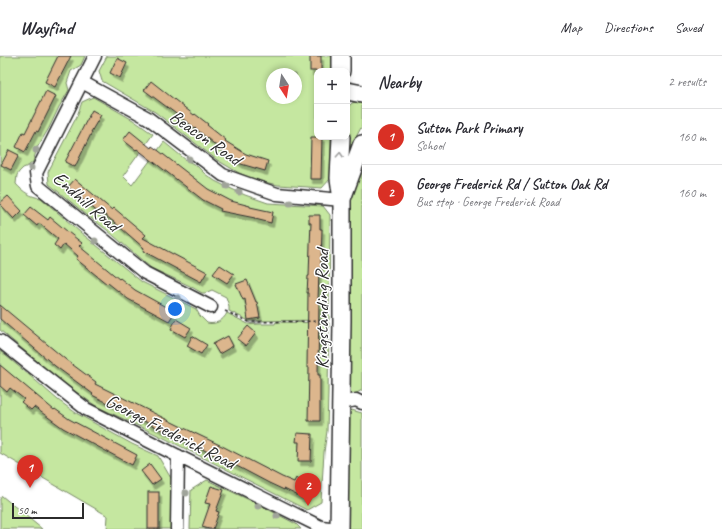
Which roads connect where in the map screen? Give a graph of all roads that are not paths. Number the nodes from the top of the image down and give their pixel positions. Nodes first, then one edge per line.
1 (95, 56) edge
2 (82, 82) junction
3 (350, 92) edge
4 (362, 94) edge
5 (341, 140) edge
6 (362, 144) edge
7 (342, 200) junction
8 (211, 307) dead end
9 (0, 341) edge
10 (355, 400) edge
11 (178, 456) junction
12 (177, 529) edge
13 (339, 529) edge

1 - 2 street, Endhill Road
2 - 7 street, Beacon Road
2 - 8 street, Endhill Road
3 - 4 main road
7 -> 5 main road, Kingstanding Road
6 - 7 main road, Kingstanding Road
7 - 10 main road, Kingstanding Road
9 - 11 street, George Frederick Road
10 - 13 main road, Kingstanding Road
11 - 12 street
11 - 13 street, George Frederick Road

